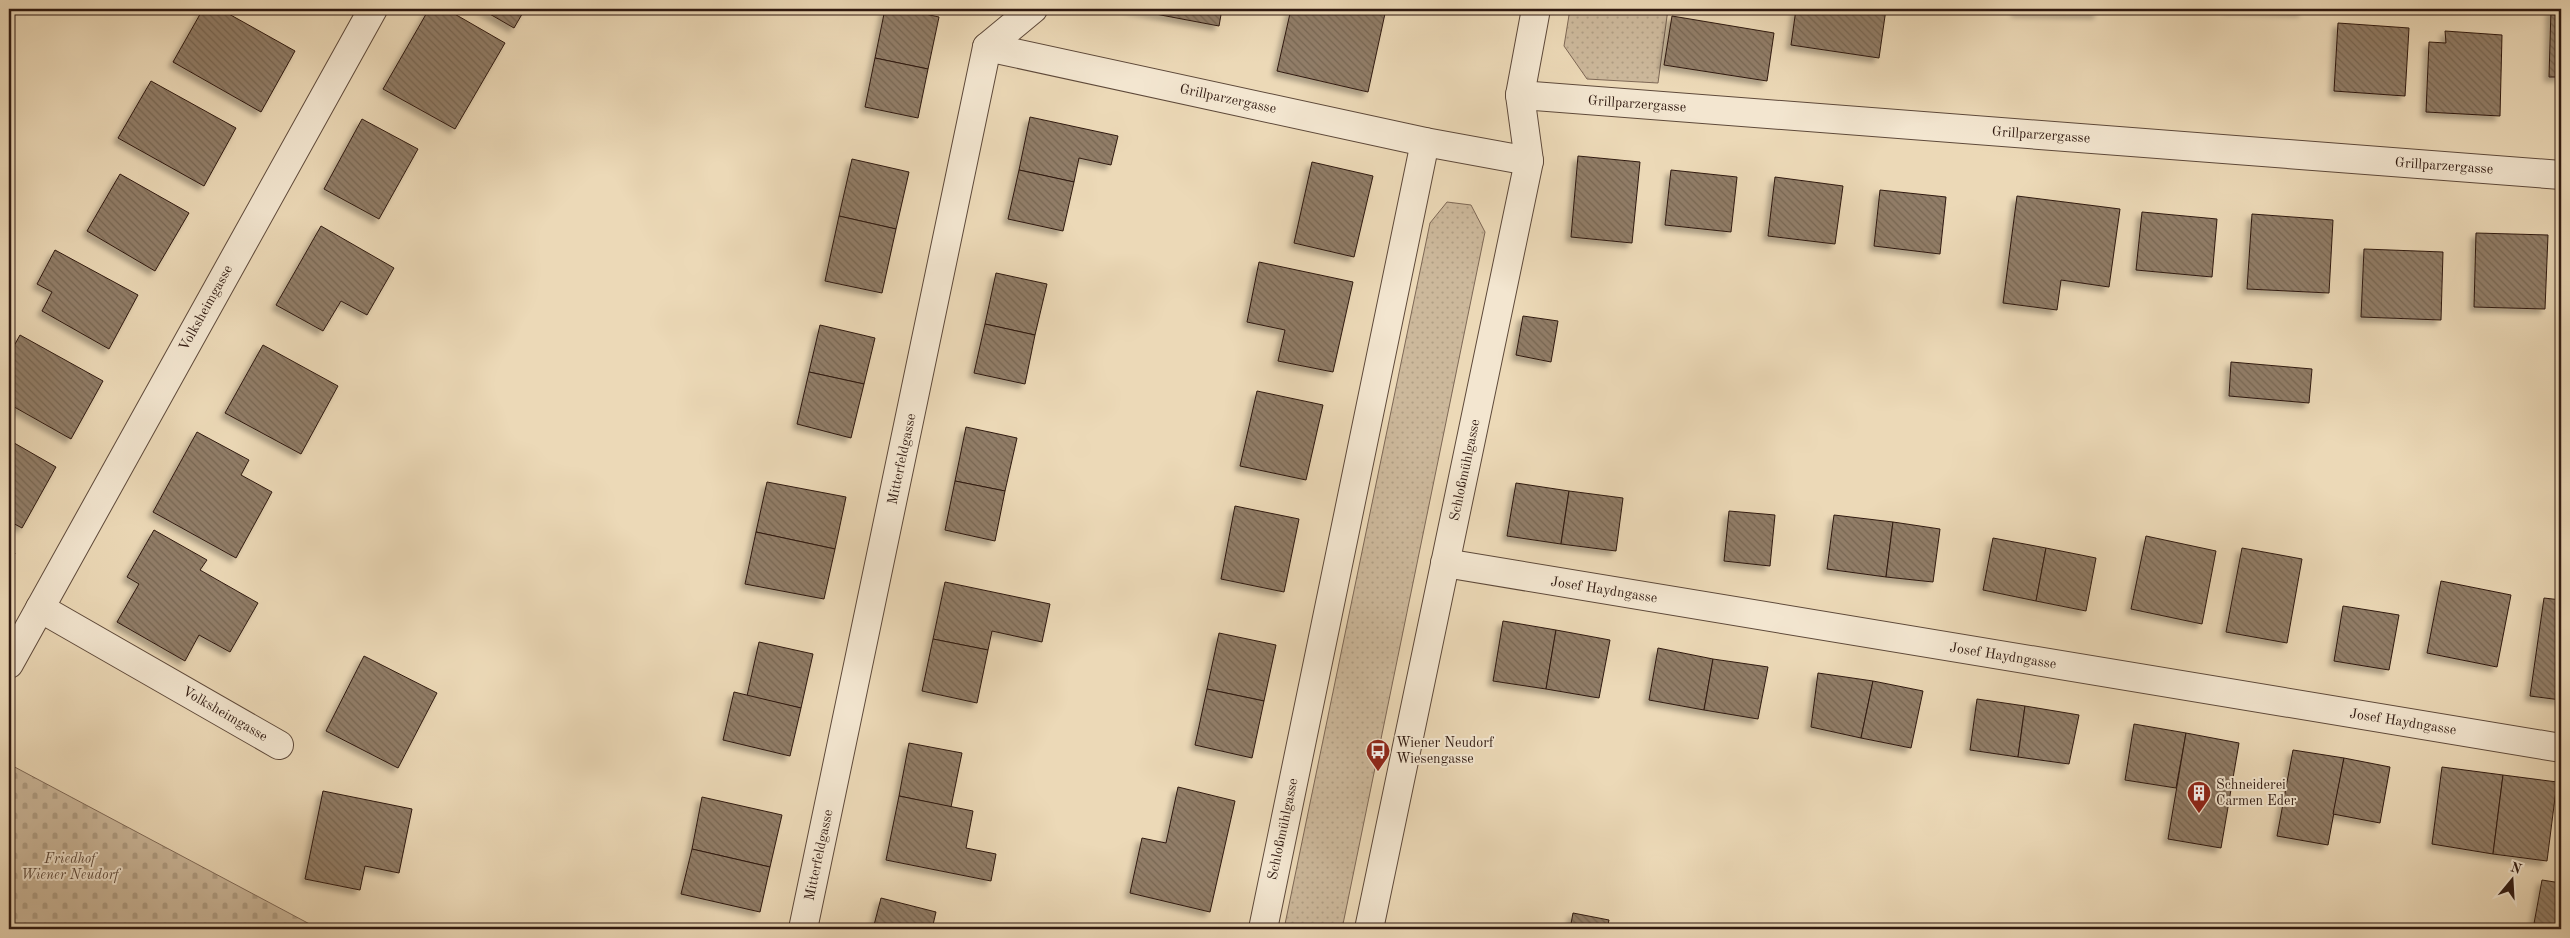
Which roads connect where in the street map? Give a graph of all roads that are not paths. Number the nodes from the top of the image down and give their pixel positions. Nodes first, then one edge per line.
1 (373, 9) edge
2 (1033, 9) edge
3 (1536, 9) edge
4 (986, 46) junction
5 (1520, 95) junction
6 (1425, 142) junction
7 (1529, 161) junction
8 (2561, 175) edge
9 (1445, 563) junction
10 (40, 608) junction
11 (9, 664) edge
12 (279, 745) dead end
13 (2561, 748) edge
14 (803, 929) edge
15 (1262, 929) edge
16 (1369, 929) edge

1 - 10 street, Volksheimgasse
2 - 4 street
3 - 5 street, Schloßmühlgasse
4 - 6 street, Grillparzergasse
4 - 14 street, Mitterfeldgasse
5 - 7 street, Schloßmühlgasse
5 - 8 street, Grillparzergasse
6 - 7 street, Grillparzergasse
6 - 15 street, Schloßmühlgasse
7 - 9 street, Schloßmühlgasse
9 - 13 street, Josef Haydngasse
9 - 16 street, Schloßmühlgasse
10 - 11 street, Volksheimgasse
10 - 12 street, Volksheimgasse

